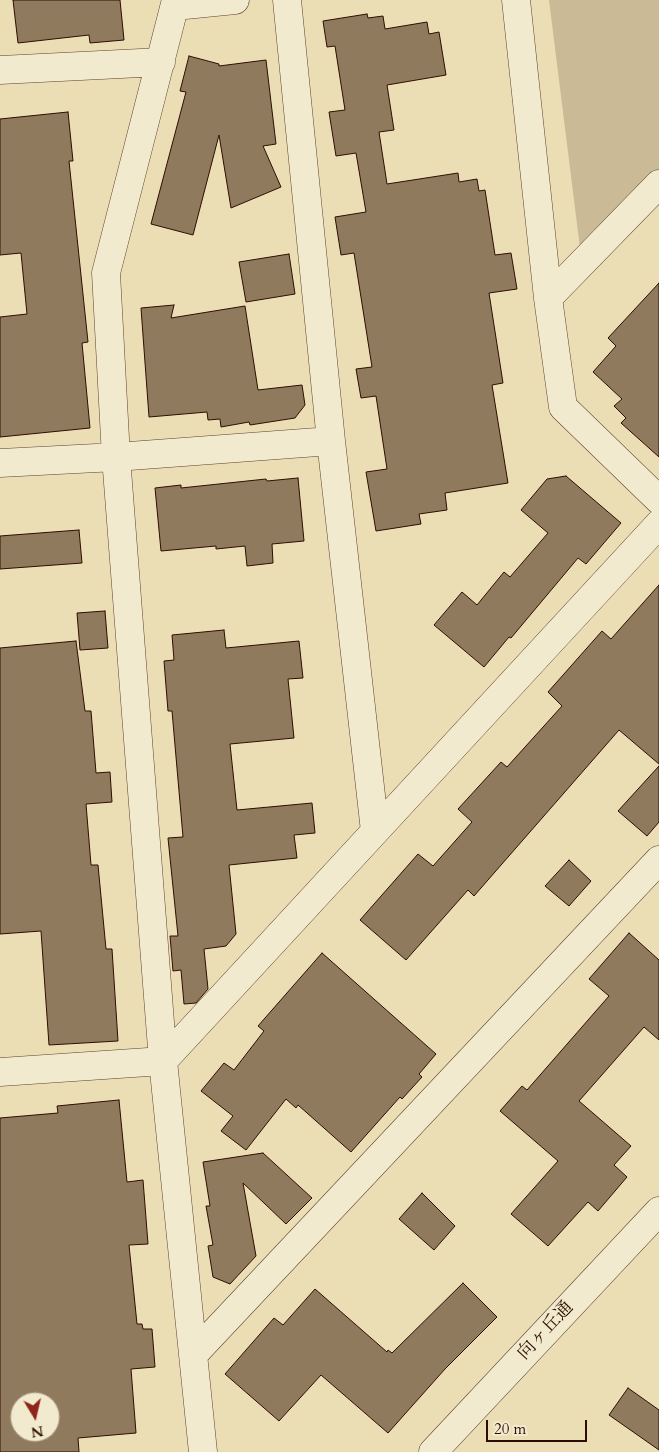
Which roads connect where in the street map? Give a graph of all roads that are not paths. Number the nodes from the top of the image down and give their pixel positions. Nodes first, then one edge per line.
1 (235, 0) edge
2 (287, 0) edge
3 (516, 0) edge
4 (175, 3) edge
5 (161, 62) junction
6 (0, 70) edge
7 (659, 184) edge
8 (548, 298) junction
9 (331, 441) junction
10 (116, 457) junction
11 (0, 463) edge
12 (659, 500) edge
13 (659, 524) edge
14 (375, 830) junction
15 (659, 860) edge
16 (162, 1061) junction
17 (0, 1072) edge
18 (659, 1211) edge
19 (193, 1354) junction
20 (203, 1452) edge
21 (433, 1452) edge

1 - 4 street
2 - 9 street
3 - 8 street
4 - 5 street
5 - 6 street
5 - 10 street
7 - 8 street
8 - 12 street
9 - 10 street
9 - 14 street
10 - 11 street
10 - 16 street
13 - 14 street
14 - 16 street
15 - 19 street
16 - 17 street
16 - 19 street
18 - 21 street, 向ヶ丘通
19 - 20 street

